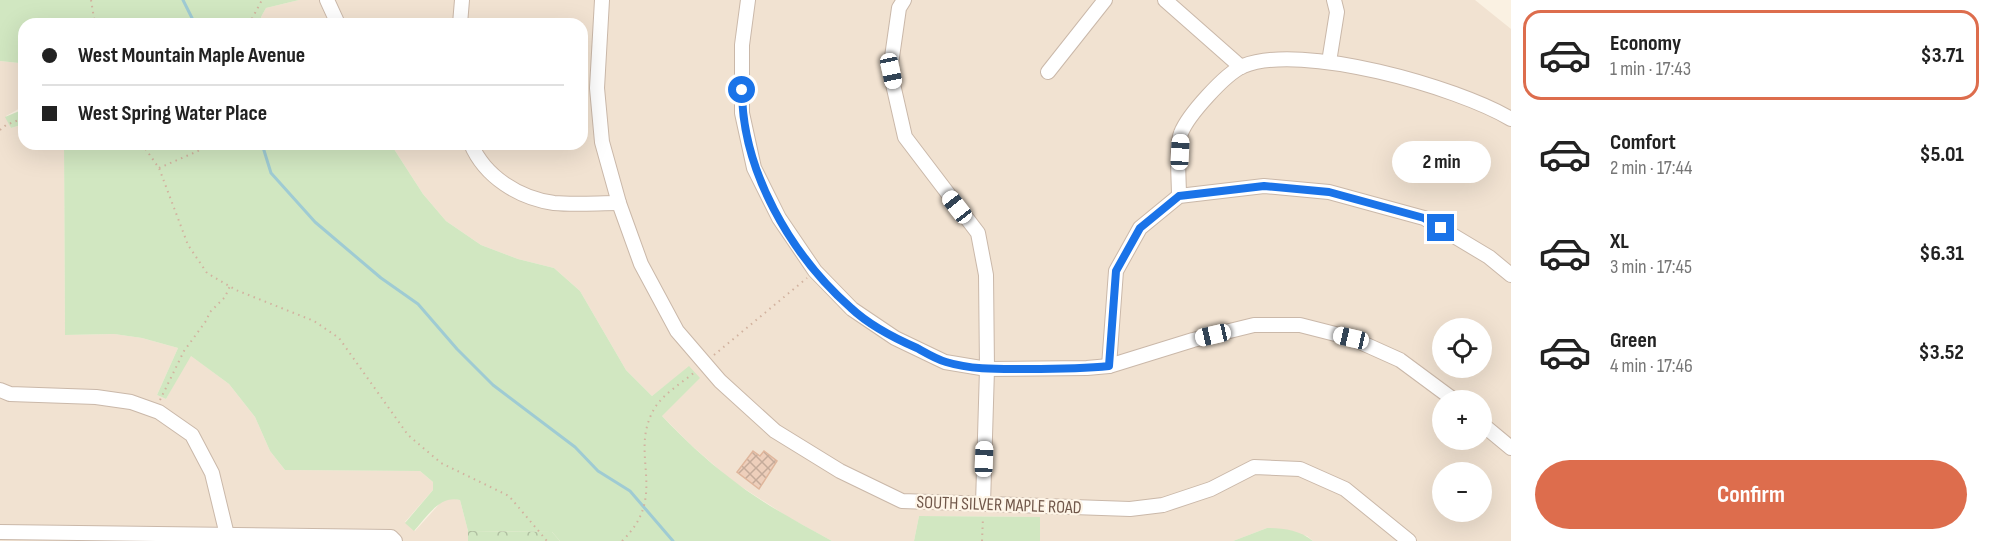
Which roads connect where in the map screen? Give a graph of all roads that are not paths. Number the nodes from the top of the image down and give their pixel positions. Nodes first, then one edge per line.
1 (327, 0) edge
2 (462, 0) edge
3 (602, 0) edge
4 (748, 0) edge
5 (904, 0) edge
6 (1105, 0) edge
7 (1166, 0) edge
8 (1334, 0) edge
9 (335, 18) edge
10 (460, 18) edge
11 (1329, 62) junction
12 (1241, 67) junction
13 (1048, 72) dead end
14 (1511, 119) edge
15 (475, 150) edge
16 (1179, 196) junction
17 (619, 203) junction
18 (1511, 275) edge
19 (1109, 366) junction
20 (987, 369) junction
21 (0, 390) edge
22 (1440, 390) edge
23 (1492, 432) edge
24 (1511, 448) edge
25 (983, 504) junction
26 (0, 532) edge
27 (227, 536) junction
28 (395, 541) edge
29 (1409, 541) edge

1 - 9 street
2 - 10 street
3 - 17 street, SOUTH SILVER MAPLE ROAD
4 - 20 street
5 - 20 street
6 - 13 street
7 - 12 street
8 - 11 street
11 - 12 street
11 - 14 street
12 - 16 street
15 - 17 street
16 - 18 street
16 - 19 street
17 - 25 street, SOUTH SILVER MAPLE ROAD
19 - 20 street
19 - 22 street
20 - 25 street
21 - 27 street
23 - 24 street
25 - 29 street, SOUTH SILVER MAPLE ROAD
26 - 27 street
27 - 28 street

